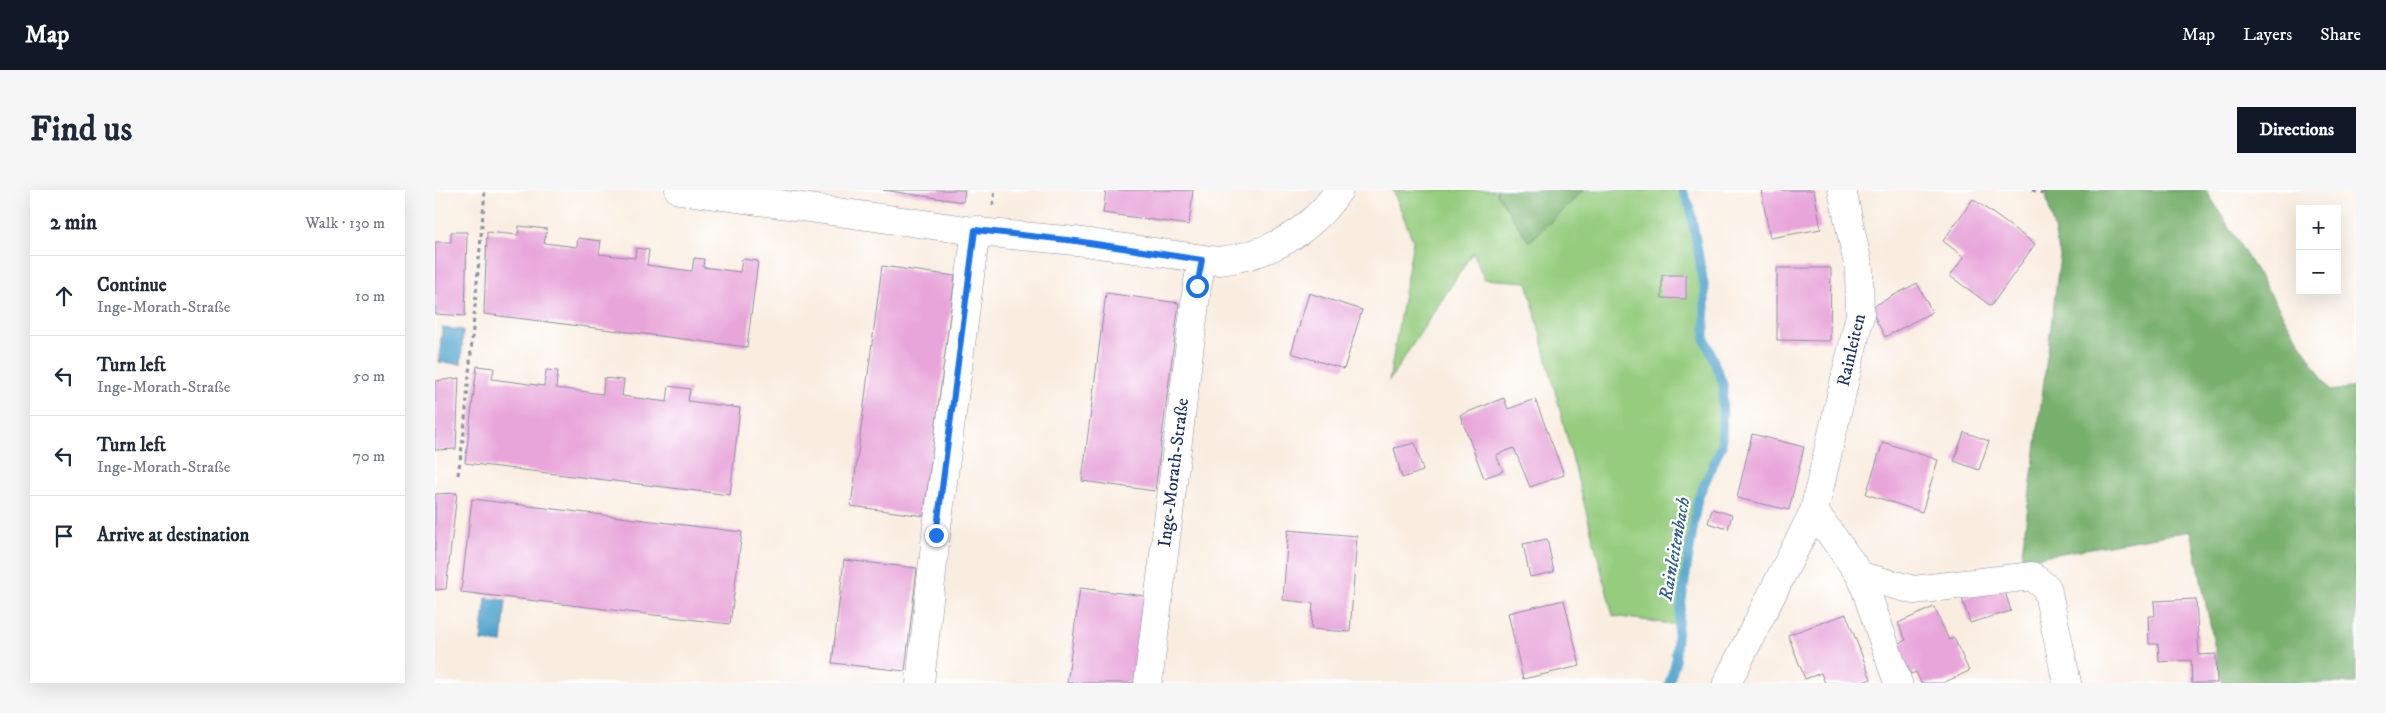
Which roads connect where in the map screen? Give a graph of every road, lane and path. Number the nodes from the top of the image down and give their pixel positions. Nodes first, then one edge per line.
1 (485, 190) edge
2 (679, 190) edge
3 (1339, 190) edge
4 (1842, 190) edge
5 (2032, 190) edge
6 (2046, 194) dead end
7 (975, 230) junction
8 (1202, 260) junction
9 (458, 475) dead end
10 (1813, 510) junction
11 (1861, 576) junction
12 (920, 683) edge
13 (1148, 683) edge
14 (1727, 683) edge
15 (1898, 683) edge
16 (2067, 683) edge

1 - 9 path
2 - 7 street
3 - 8 street
4 - 10 street, Rainleiten
5 - 6 path
7 - 8 street
7 - 12 street
8 - 13 street, Inge-Morath-Straße
10 - 11 street
10 - 14 street, Rainleiten
11 - 15 street
11 - 16 street

